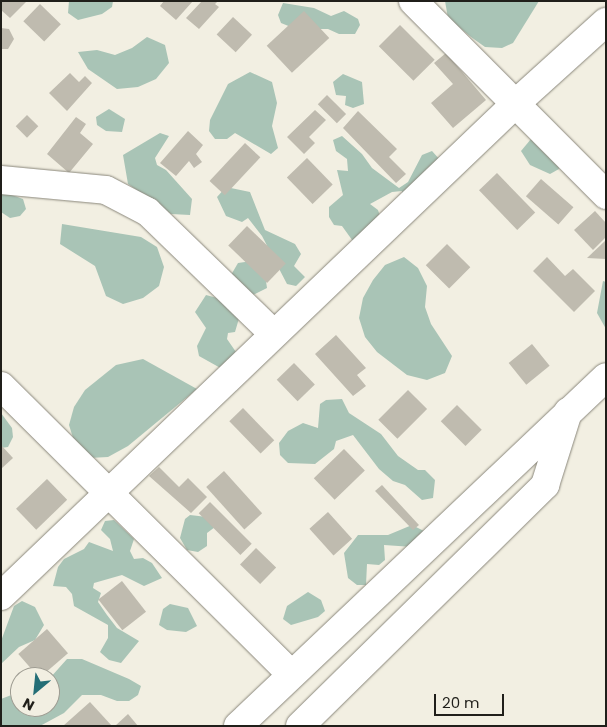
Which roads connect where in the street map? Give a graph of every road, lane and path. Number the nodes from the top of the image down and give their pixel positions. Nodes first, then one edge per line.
1 (413, 1) edge
2 (606, 22) edge
3 (514, 104) junction
4 (1, 180) edge
5 (606, 195) edge
6 (273, 333) junction
7 (606, 377) edge
8 (1, 386) edge
9 (568, 412) junction
10 (108, 491) junction
11 (1, 596) edge
12 (291, 674) junction
13 (238, 726) edge
14 (300, 726) edge

1 - 3 street
2 - 3 street
3 - 5 street
3 - 6 street
4 - 6 street
6 - 10 street
7 - 9 street
8 - 10 street
9 - 12 street
9 - 14 street
10 - 11 street
10 - 12 street
12 - 13 street

